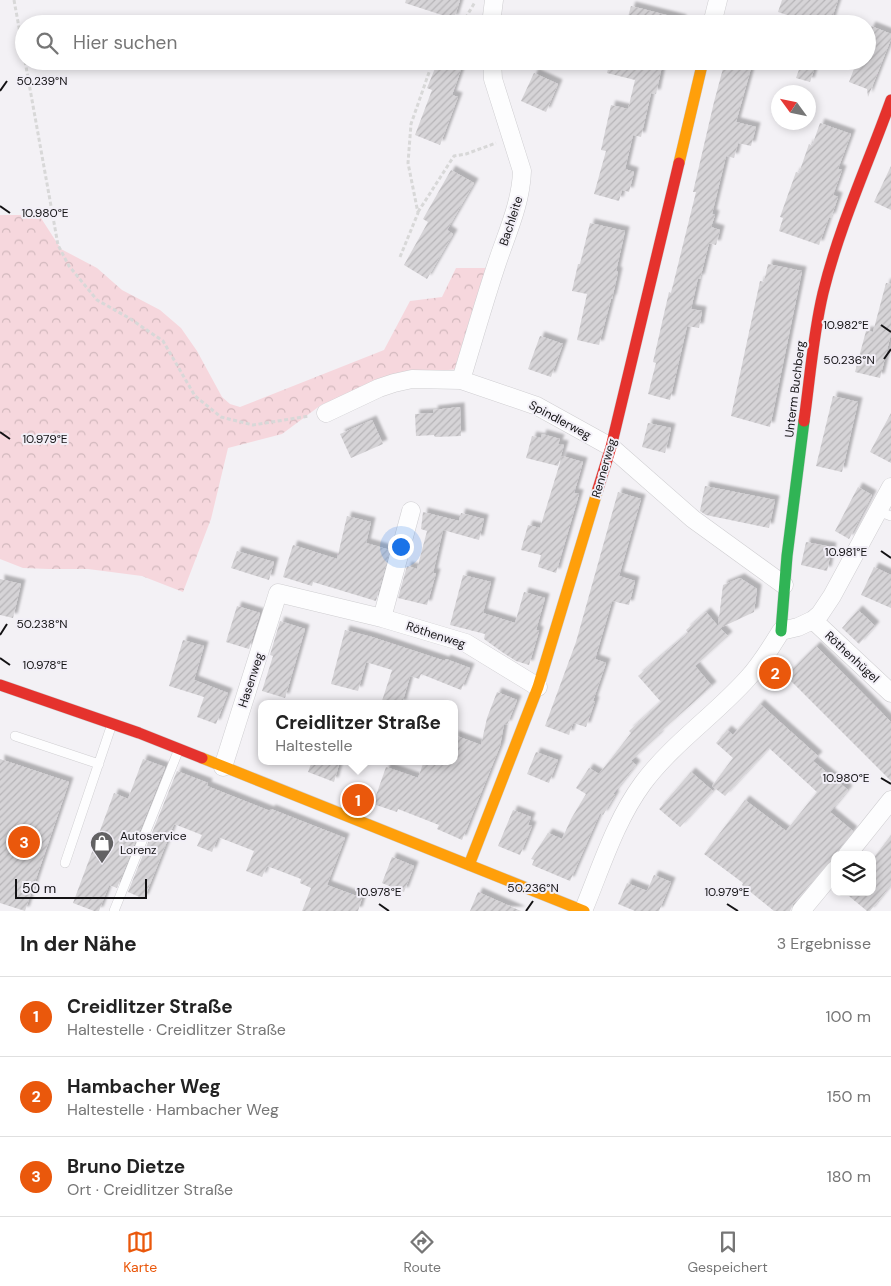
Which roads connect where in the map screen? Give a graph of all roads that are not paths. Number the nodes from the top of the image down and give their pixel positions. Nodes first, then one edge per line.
1 (494, 0) edge
2 (718, 0) edge
3 (492, 15) edge
4 (714, 15) edge
5 (492, 70) edge
6 (701, 70) edge
7 (891, 100) edge
8 (461, 380) junction
9 (326, 413) road end
10 (611, 447) junction
11 (891, 487) edge
12 (411, 511) dead end
13 (884, 513) edge
14 (784, 585) junction
15 (278, 593) joint
16 (382, 618) junction
17 (813, 620) junction
18 (781, 631) junction
19 (0, 685) edge
20 (538, 687) junction
21 (891, 693) edge
22 (112, 724) junction
23 (15, 736) dead end
24 (179, 749) junction
25 (99, 764) junction
26 (223, 767) junction
27 (891, 800) edge
28 (850, 851) edge
29 (66, 864) dead end
30 (469, 865) junction
31 (831, 875) edge
32 (114, 911) edge
33 (583, 911) edge
34 (801, 911) edge

1 - 3 street
2 - 4 street
5 - 8 street, Bachleite
6 - 10 street, Rennerweg
7 - 14 street, Unterm Buchberg
8 - 9 street, Spindlerweg
8 - 10 street, Spindlerweg
10 - 14 street, Spindlerweg
10 - 20 street, Rennerweg
11 - 13 street
12 - 16 street
13 - 17 street
14 - 18 street, Unterm Buchberg
15 - 16 street, Röthenweg
15 - 26 street, Hasenweg
16 - 20 street, Röthenweg
17 - 18 street
17 - 21 street, Röthenhügel
18 - 33 street
19 - 22 street
20 - 30 street, Rennerweg
22 - 24 street
22 - 25 lane
23 - 25 lane
24 - 26 street
24 - 32 lane
25 - 29 lane
26 - 30 street
27 - 28 street
30 - 33 street
31 - 34 street

